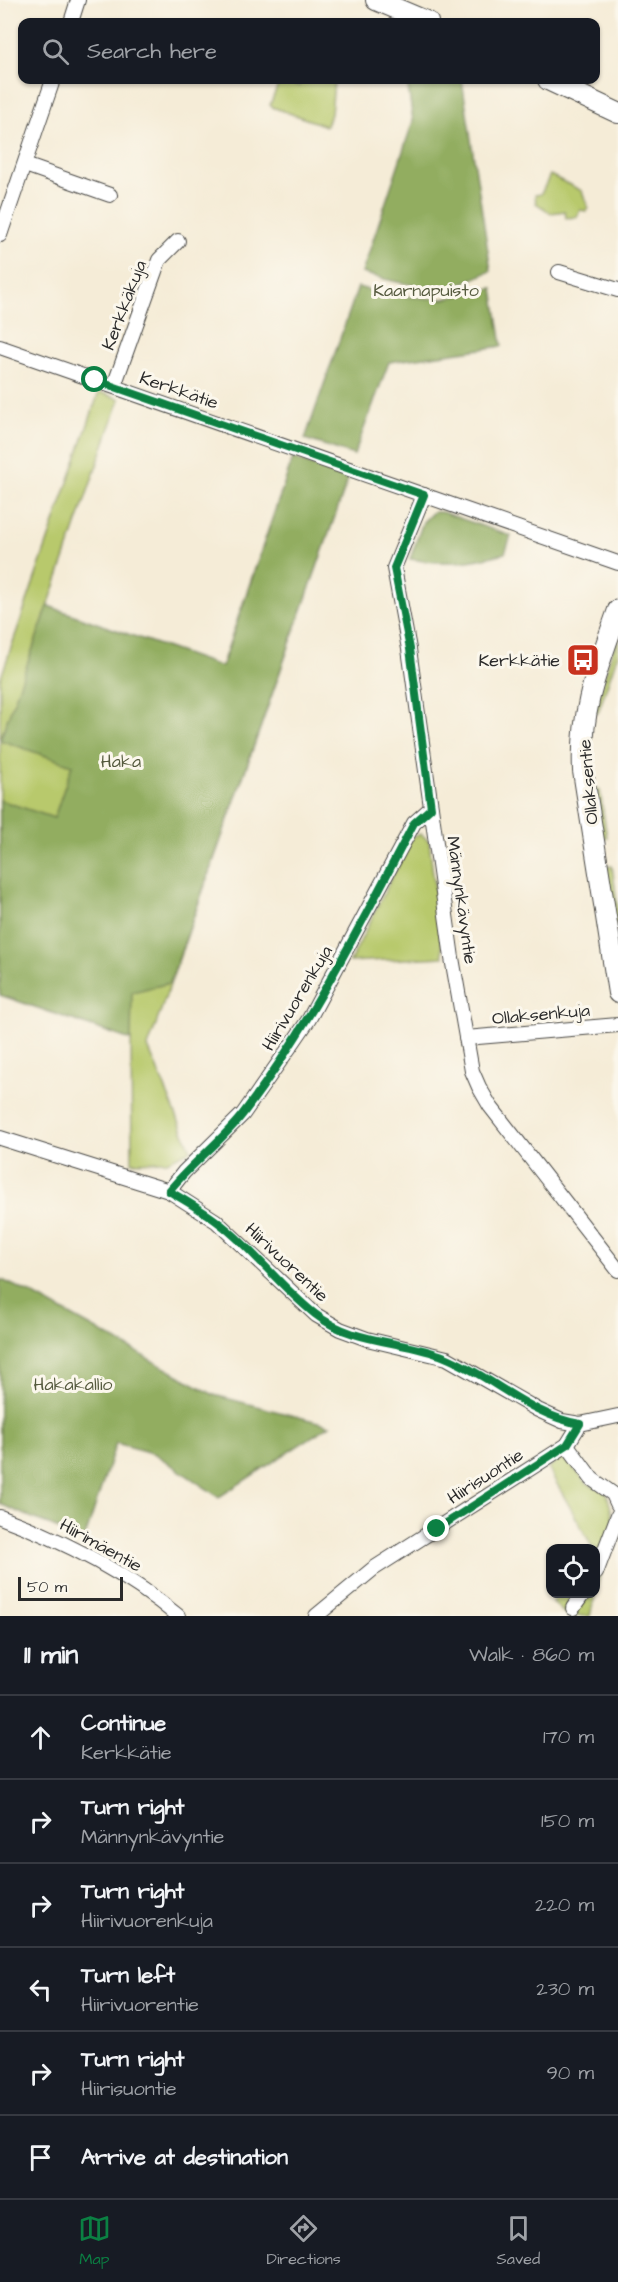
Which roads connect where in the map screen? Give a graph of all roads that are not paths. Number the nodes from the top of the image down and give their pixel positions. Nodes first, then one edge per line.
1 (78, 0) edge
2 (376, 0) edge
3 (72, 18) edge
4 (419, 18) edge
5 (52, 84) edge
6 (556, 84) edge
7 (618, 113) edge
8 (25, 165) junction
9 (110, 195) dead end
10 (5, 204) edge
11 (0, 235) edge
12 (178, 241) dead end
13 (559, 272) dead end
14 (618, 290) edge
15 (0, 347) edge
16 (114, 386) junction
17 (424, 495) junction
18 (618, 563) edge
19 (618, 610) edge
20 (431, 808) junction
21 (618, 993) edge
22 (618, 1025) edge
23 (466, 1038) junction
24 (0, 1138) edge
25 (169, 1191) junction
26 (618, 1270) edge
27 (618, 1416) edge
28 (580, 1424) junction
29 (567, 1445) junction
30 (618, 1505) edge
31 (618, 1515) edge
32 (0, 1517) edge
33 (600, 1562) edge
34 (580, 1598) edge
35 (573, 1608) dead end
36 (178, 1616) edge
37 (316, 1616) edge

1 - 3 street
2 - 4 street
5 - 8 street
6 - 7 street
8 - 9 street
8 - 10 street
10 - 11 street
12 - 16 street, Kerkkäkuja
13 - 14 street
15 - 16 street, Kerkkätie
16 - 17 street, Kerkkätie
17 - 18 street, Kerkkätie
17 - 20 street, Männynkävyntie
19 - 21 street, Ollaksentie
20 - 23 street, Männynkävyntie
20 - 25 street, Hiirivuorenkuja
22 - 23 street, Ollaksenkuja
23 - 26 street, Männynkävyntie
24 - 25 street, Hiirivuorentie
25 - 28 street, Hiirivuorentie
27 - 28 street, Hiirivuorentie
28 - 29 street, Hiirisuontie
29 - 30 street
29 - 37 street, Hiirisuontie
31 - 33 street
32 - 36 street, Hiirimäentie
34 - 35 street

